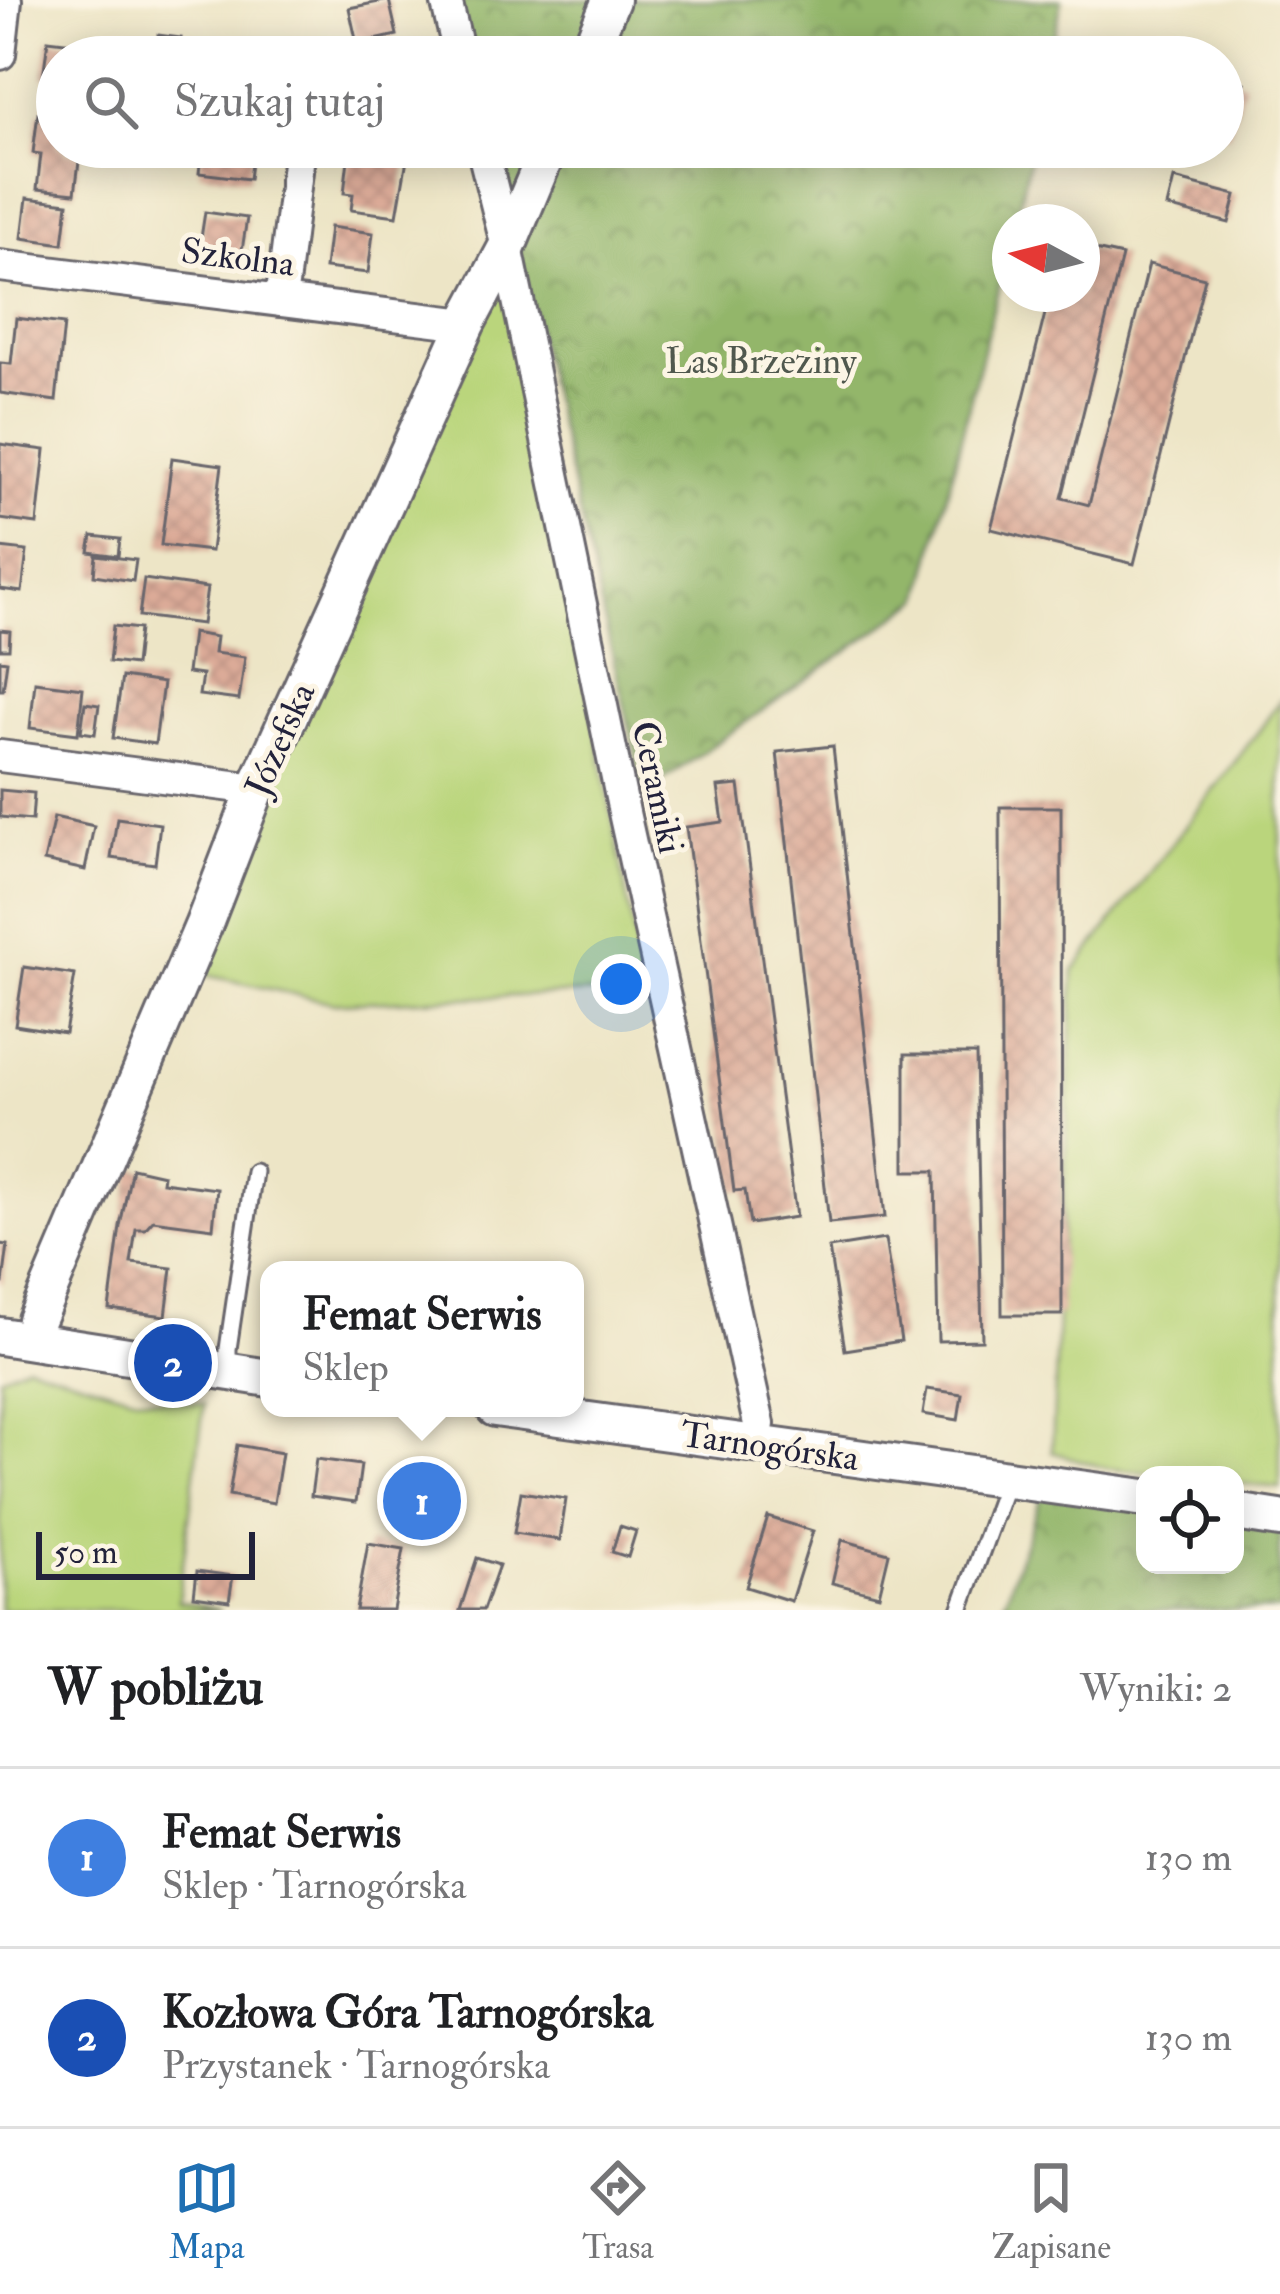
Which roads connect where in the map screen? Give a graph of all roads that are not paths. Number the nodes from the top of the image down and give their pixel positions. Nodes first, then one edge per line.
1 (6, 0) edge
2 (446, 0) edge
3 (611, 0) edge
4 (455, 36) edge
5 (596, 36) edge
6 (0, 54) edge
7 (296, 168) edge
8 (487, 168) edge
9 (540, 168) edge
10 (507, 247) junction
11 (0, 266) edge
12 (280, 301) junction
13 (466, 324) junction
14 (0, 756) edge
15 (256, 789) junction
16 (254, 1172) dead end
17 (17, 1338) edge
18 (228, 1372) junction
19 (260, 1377) edge
20 (564, 1417) edge
21 (755, 1442) junction
22 (1010, 1470) junction
23 (1136, 1497) edge
24 (1244, 1513) edge
25 (1280, 1519) edge
26 (960, 1610) edge

1 - 6 street
2 - 4 street
3 - 5 street
7 - 12 street
8 - 10 street, Ceramiki
9 - 10 street, Józefska
10 - 13 street, Józefska
10 - 21 street, Ceramiki
11 - 12 street, Szkolna
12 - 13 street, Szkolna
13 - 15 street, Józefska
14 - 15 street
15 - 17 street, Józefska
16 - 18 lane
17 - 18 street
18 - 19 street
20 - 21 street, Tarnogórska
21 - 22 street, Tarnogórska
22 - 23 street, Tarnogórska
22 - 26 lane
24 - 25 street

